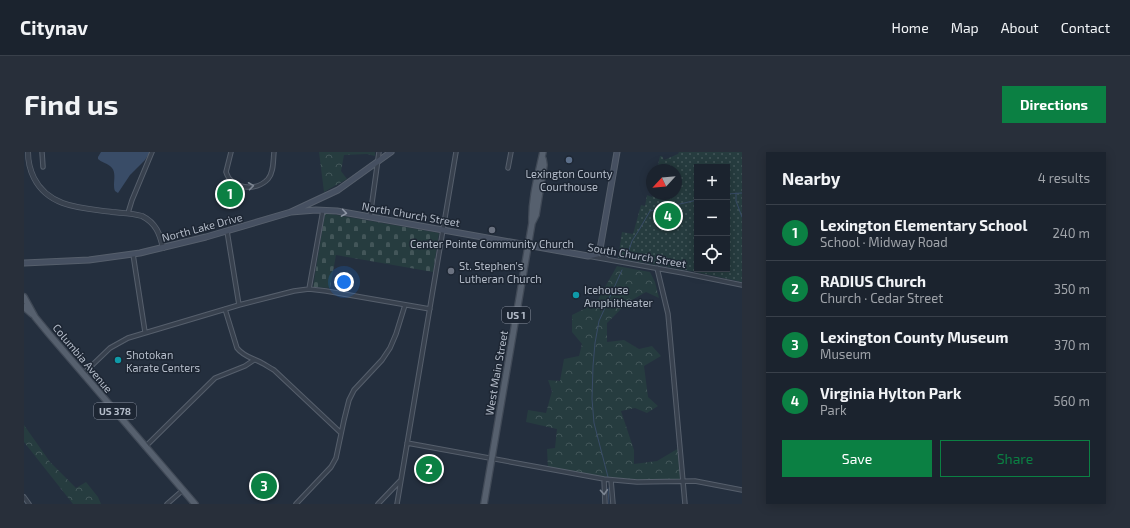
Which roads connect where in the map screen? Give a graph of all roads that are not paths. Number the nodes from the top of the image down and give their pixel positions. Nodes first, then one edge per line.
1 (28, 152) edge
2 (42, 152) edge
3 (152, 152) edge
4 (231, 152) edge
5 (274, 152) edge
6 (379, 152) edge
7 (391, 152) edge
8 (456, 152) edge
9 (511, 152) edge
10 (617, 152) edge
11 (543, 154) edge
12 (377, 162) junction
13 (42, 168) dead end
14 (508, 168) dead end
15 (323, 210) junction
16 (291, 212) junction
17 (128, 213) junction
18 (370, 217) junction
19 (443, 230) junction
20 (227, 231) junction
21 (527, 246) junction
22 (163, 248) junction
23 (600, 249) junction
24 (133, 254) junction
25 (588, 256) junction
26 (607, 259) junction
27 (24, 263) edge
28 (657, 268) junction
29 (742, 286) edge
30 (309, 289) junction
31 (24, 297) edge
32 (405, 304) junction
33 (239, 305) junction
34 (24, 307) edge
35 (225, 309) junction
36 (430, 309) junction
37 (35, 317) junction
38 (145, 332) junction
39 (254, 360) junction
40 (83, 374) junction
41 (341, 433) junction
42 (407, 443) junction
43 (146, 447) junction
44 (492, 459) junction
45 (604, 479) junction
46 (401, 480) junction
47 (611, 480) junction
48 (682, 482) junction
49 (183, 490) junction
50 (742, 490) edge
51 (24, 497) edge
52 (29, 504) edge
53 (167, 504) edge
54 (195, 504) edge
55 (296, 504) edge
56 (378, 504) edge
57 (397, 504) edge
58 (484, 504) edge
59 (605, 504) edge
60 (613, 504) edge
61 (685, 504) edge

1 - 17 street
2 - 13 street
3 - 17 street
4 -> 5 street
6 - 12 street
7 - 12 main road, North Lake Drive
8 - 19 street
9 - 14 street
10 - 23 main road
11 - 21 main road, US 1
12 - 16 main road, North Lake Drive
12 - 18 street
15 - 16 main road, North Church Street
15 -> 18 main road, North Church Street
15 - 30 street
16 - 20 main road, North Lake Drive
17 - 22 street
18 - 19 main road, North Church Street
19 - 21 main road, North Church Street
19 - 36 street
20 - 22 main road, North Lake Drive
20 - 33 street
21 - 25 main road, South Church Street
21 - 44 main road, West Main Street / US 1
22 - 24 main road, North Lake Drive
23 - 25 main road
23 - 26 street
24 - 27 main road, North Lake Drive
24 - 38 street
25 - 26 street, South Church Street
26 - 28 street, South Church Street
28 - 29 street, South Church Street
28 - 48 street
30 - 32 street
30 - 33 street
31 - 37 main road, Columbia Avenue / US 378
32 - 36 street
32 - 41 street
33 - 35 street
34 - 37 main road, Columbia Avenue / US 378
35 - 38 street
35 - 39 street
36 - 42 street
37 - 40 main road, Columbia Avenue / US 378
38 - 40 street
39 - 41 street
39 - 43 street
40 - 43 main road, Columbia Avenue / US 378
41 - 55 street
42 - 44 street
42 - 46 street
43 - 49 main road, Columbia Avenue / US 378
44 - 45 street
44 - 58 main road, West Main Street / US 1
45 - 47 street
45 -> 59 street
46 - 56 street
46 - 57 street
47 - 48 street
47 - 60 street
48 - 50 street
48 - 61 street
49 - 53 street
49 - 54 main road, Columbia Avenue / US 378
51 - 52 street

